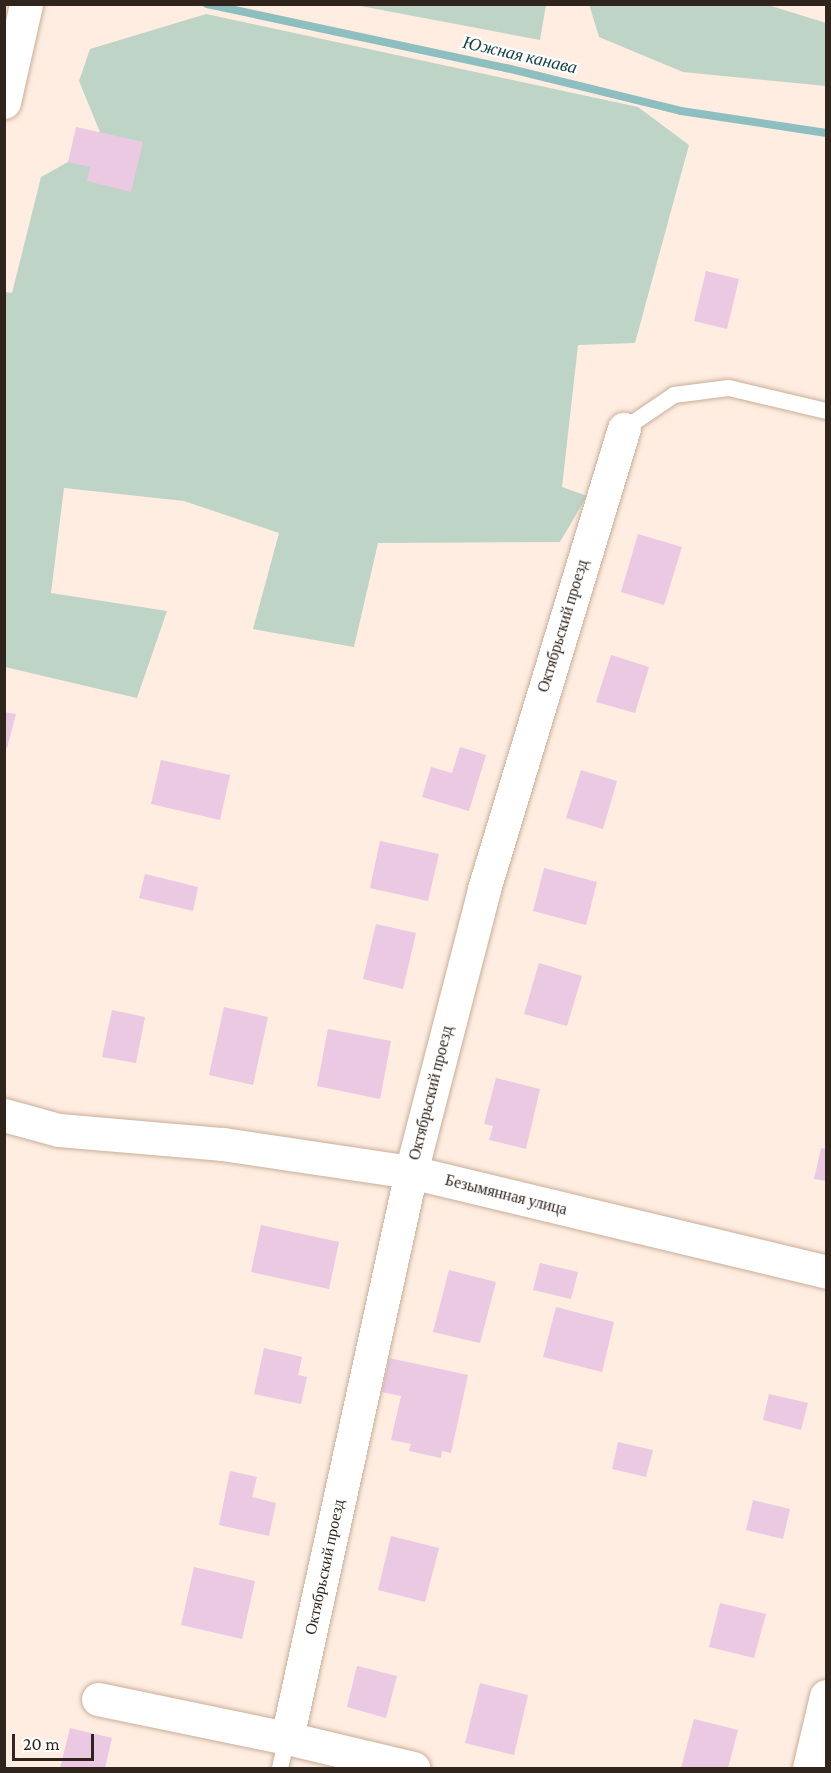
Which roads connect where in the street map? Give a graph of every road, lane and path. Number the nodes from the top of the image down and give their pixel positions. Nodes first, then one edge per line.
1 (26, 4) edge
2 (4, 102) edge
3 (826, 411) edge
4 (624, 429) joint
5 (4, 1114) edge
6 (411, 1172) junction
7 (826, 1272) edge
8 (826, 1696) edge
9 (98, 1700) dead end
10 (283, 1753) edge
11 (413, 1768) edge
12 (809, 1768) edge

1 - 2 street
3 - 4 lane
4 - 6 street, Октябрьский проезд
5 - 6 street, Безымянная улица
6 - 7 street, Безымянная улица
6 - 10 street, Октябрьский проезд
8 - 12 street
9 - 10 street
10 - 11 street

